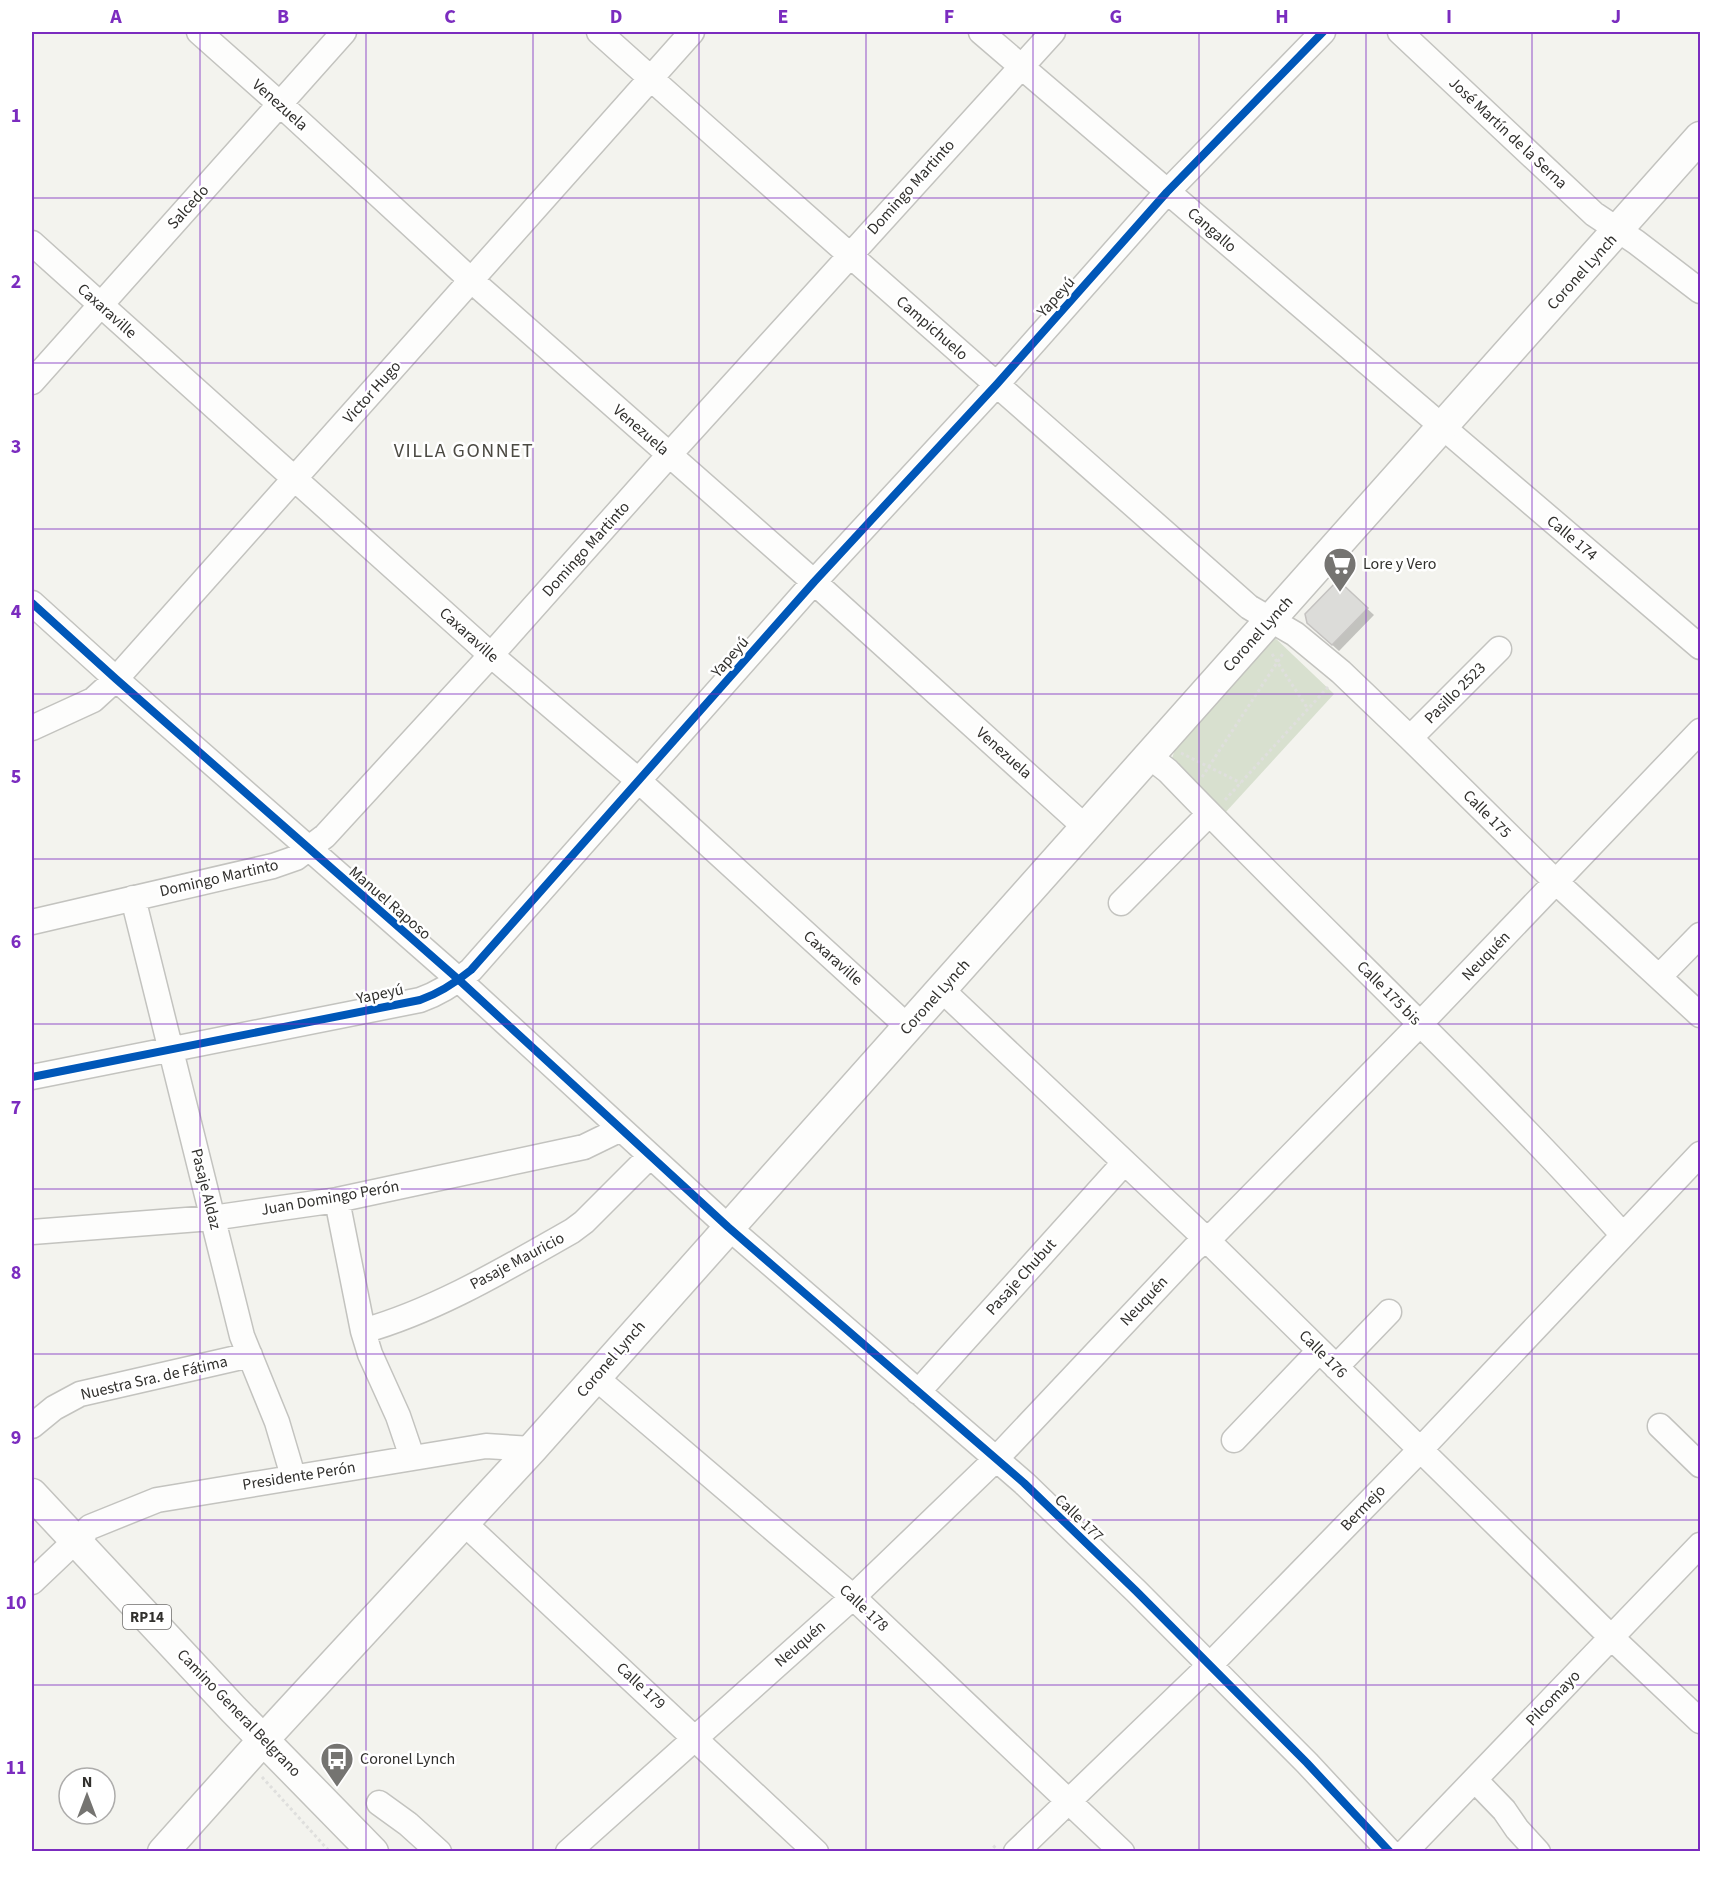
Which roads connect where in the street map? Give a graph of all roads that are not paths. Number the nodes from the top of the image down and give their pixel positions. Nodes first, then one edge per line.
1 (198, 32) edge
2 (344, 32) edge
3 (599, 32) edge
4 (692, 32) edge
5 (981, 32) edge
6 (1053, 32) edge
7 (1323, 32) edge
8 (1400, 32) edge
9 (1021, 65) junction
10 (651, 78) junction
11 (280, 104) junction
12 (1701, 137) edge
13 (1167, 192) junction
14 (1618, 231) junction
15 (32, 243) edge
16 (849, 256) junction
17 (471, 280) junction
18 (1701, 291) edge
19 (100, 306) junction
20 (32, 382) edge
21 (997, 384) junction
22 (1443, 428) junction
23 (669, 455) junction
24 (295, 478) junction
25 (814, 582) junction
26 (32, 603) edge
27 (1273, 631) junction
28 (1701, 647) edge
29 (1499, 649) dead end
30 (491, 655) junction
31 (116, 679) junction
32 (32, 728) edge
33 (1701, 731) edge
34 (1410, 738) junction
35 (1163, 757) junction
36 (639, 781) junction
37 (1214, 811) junction
38 (1085, 827) junction
39 (309, 850) junction
40 (1557, 883) junction
41 (133, 898) junction
42 (1121, 903) dead end
43 (32, 922) edge
44 (1701, 935) edge
45 (1659, 977) junction
46 (459, 980) junction
47 (942, 990) junction
48 (1701, 1015) edge
49 (1420, 1024) junction
50 (908, 1027) junction
51 (172, 1050) junction
52 (32, 1077) edge
53 (621, 1129) junction
54 (1701, 1154) edge
55 (649, 1157) junction
56 (1124, 1163) junction
57 (337, 1200) junction
58 (212, 1218) junction
59 (728, 1227) junction
60 (32, 1232) edge
61 (1623, 1235) junction
62 (1206, 1239) junction
63 (1389, 1312) dead end
64 (363, 1331) junction
65 (250, 1355) junction
66 (1328, 1359) junction
67 (595, 1377) junction
68 (918, 1392) junction
69 (32, 1426) edge
70 (1660, 1426) dead end
71 (1234, 1440) dead end
72 (532, 1449) junction
73 (1420, 1450) junction
74 (412, 1458) junction
75 (995, 1460) junction
76 (1701, 1465) edge
77 (293, 1476) junction
78 (32, 1494) edge
79 (464, 1523) junction
80 (75, 1540) junction
81 (1701, 1545) edge
82 (32, 1582) edge
83 (853, 1597) junction
84 (1612, 1638) junction
85 (1210, 1665) junction
86 (1701, 1721) edge
87 (695, 1736) junction
88 (264, 1739) junction
89 (1475, 1780) junction
90 (1068, 1801) junction
91 (379, 1803) dead end
92 (163, 1851) edge
93 (373, 1851) edge
94 (439, 1851) edge
95 (568, 1851) edge
96 (816, 1851) edge
97 (1016, 1851) edge
98 (1122, 1851) edge
99 (1390, 1851) edge
100 (1405, 1851) edge
101 (1538, 1851) edge

1 - 11 street, Venezuela
2 - 11 street, Salcedo
3 - 10 street, Campichuelo
4 - 10 street, Victor Hugo
5 - 9 street, Cangallo
6 - 9 street, Domingo Martinto
7 - 13 street, Yapeyú
8 - 14 street, José Martín de la Serna
9 - 13 street, Cangallo
9 - 16 street, Domingo Martinto
10 - 16 street, Campichuelo
10 - 17 street, Victor Hugo
11 - 17 street, Venezuela
11 - 19 street, Salcedo
12 - 14 main road, Coronel Lynch
13 - 21 street, Yapeyú
13 - 22 street, Cangallo
14 - 18 street, José Martín de la Serna
14 - 22 main road, Coronel Lynch
15 - 19 street, Caxaraville
16 - 21 street, Campichuelo
16 - 23 street, Domingo Martinto
17 - 23 street, Venezuela
17 - 24 street, Victor Hugo
19 - 20 street, Salcedo
19 - 24 street, Caxaraville
21 - 25 street, Yapeyú
21 - 27 street, Campichuelo
22 - 27 main road, Coronel Lynch
22 - 28 street, Calle 174
23 - 25 street, Venezuela
23 - 30 street, Domingo Martinto
24 - 30 street, Caxaraville
24 - 31 street, Victor Hugo
25 - 36 street, Yapeyú
25 - 38 street, Venezuela
26 - 31 street, Manuel Raposo
27 - 34 street, Calle 175
27 - 35 main road, Coronel Lynch
29 - 34 street, Pasillo 2523
30 - 36 street, Caxaraville
30 - 39 street, Domingo Martinto
31 - 32 street, Victor Hugo
31 - 39 street, Manuel Raposo
33 - 40 street, Neuquén
34 - 40 street, Calle 175
35 - 37 street, Calle 175 bis
35 - 38 main road, Coronel Lynch
36 - 46 street, Yapeyú
36 - 50 street, Caxaraville
37 - 42 street
37 - 49 street, Calle 175 bis
38 - 47 main road, Coronel Lynch
39 - 41 street, Domingo Martinto
39 - 46 street, Manuel Raposo
40 - 45 street, Calle 175
40 - 49 street, Neuquén
41 - 43 street, Domingo Martinto
41 - 51 street, Pasaje Aldaz
44 - 45 street
45 - 48 street, Calle 175
46 - 51 street, Yapeyú
46 - 53 street, Manuel Raposo
47 - 50 main road, Coronel Lynch
47 - 56 street, Calle 176
49 - 61 street, Calle 175 bis
49 - 62 street, Neuquén
50 - 59 main road, Coronel Lynch
51 - 52 street, Yapeyú
51 - 58 street, Pasaje Aldaz
53 - 55 street, Manuel Raposo
53 - 57 street, Juan Domingo Perón
54 - 61 street, Bermejo
55 - 59 street, Manuel Raposo
55 - 64 street, Pasaje Mauricio
56 - 62 street, Calle 176
56 - 68 street, Pasaje Chubut
57 - 58 street, Juan Domingo Perón
57 - 64 street
58 - 60 street, Juan Domingo Perón
58 - 65 street, Pasaje Aldaz
59 - 67 main road, Coronel Lynch
59 - 68 street, Calle 177
61 - 73 street, Bermejo
62 - 66 street, Calle 176
62 - 75 street, Neuquén
63 - 66 street
64 - 74 street
65 - 69 street, Nuestra Sra. de Fátima
65 - 77 street, Pasaje Aldaz
66 - 71 street
66 - 73 street, Calle 176
67 - 72 main road, Coronel Lynch
67 - 83 street, Calle 178
68 - 75 street, Calle 177
70 - 76 street
72 - 74 street, Presidente Perón
72 - 79 main road, Coronel Lynch
73 - 84 street, Calle 176
73 - 85 street, Bermejo
74 - 77 street, Presidente Perón
75 - 83 street, Neuquén
75 - 85 street, Calle 177
77 - 80 street, Presidente Perón
78 - 80 main road, Camino General Belgrano / RP14
79 - 87 street, Calle 179
79 - 88 main road, Coronel Lynch
80 - 82 street
80 - 88 main road, Camino General Belgrano / RP14
81 - 84 street, Pilcomayo
83 - 87 street, Neuquén
83 - 90 street, Calle 178
84 - 86 street, Calle 176
84 - 89 street, Pilcomayo
85 - 90 street, Bermejo
85 - 99 street, Calle 177
87 - 95 street, Neuquén
87 - 96 street, Calle 179
88 - 92 main road, Coronel Lynch
88 - 93 main road, Camino General Belgrano / RP14
89 - 100 street, Pilcomayo
89 - 101 street
90 - 97 street, Bermejo
90 - 98 street, Calle 178
91 - 94 street

